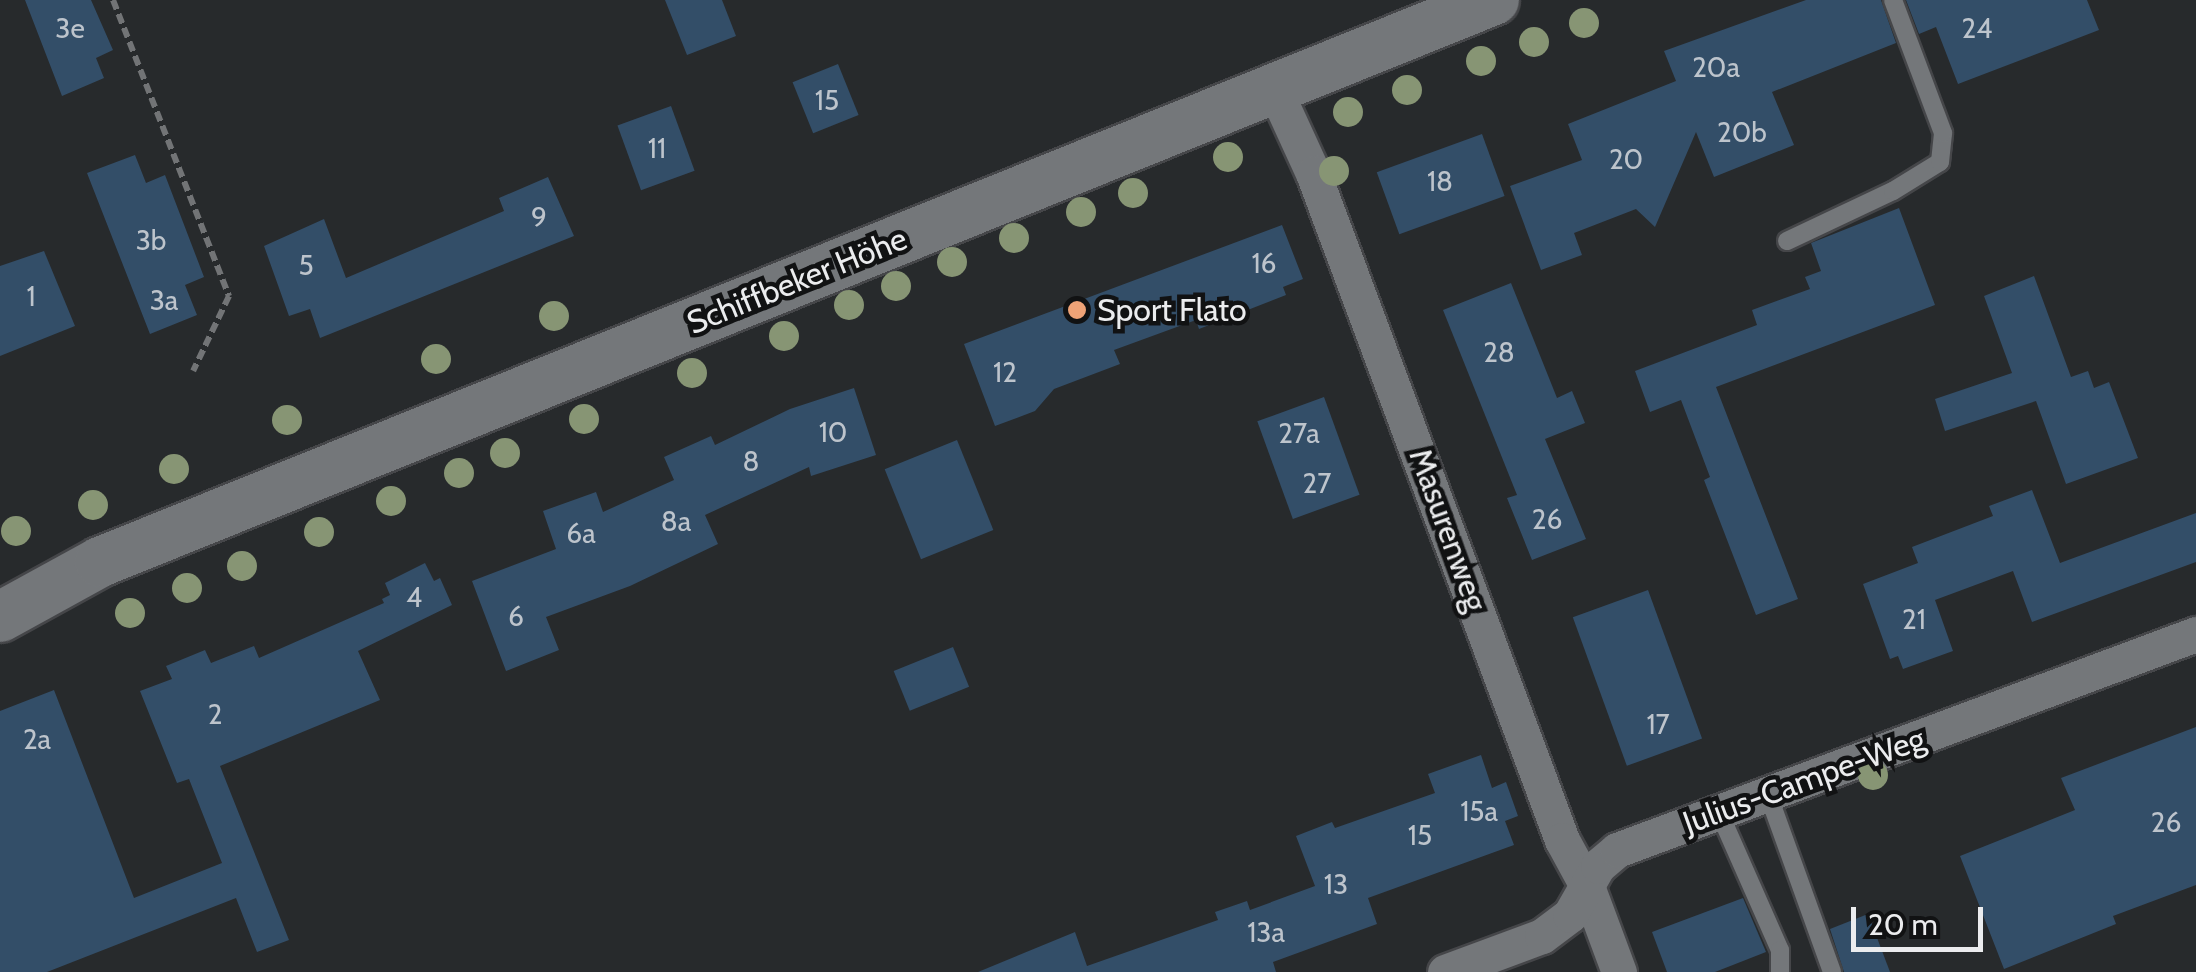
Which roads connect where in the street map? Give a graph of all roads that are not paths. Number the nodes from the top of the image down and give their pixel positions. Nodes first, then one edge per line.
1 (1894, 0) edge
2 (1480, 3) edge
3 (1274, 88) junction
4 (1787, 241) dead end
5 (100, 562) junction
6 (0, 582) edge
7 (0, 617) edge
8 (2196, 634) edge
9 (1768, 794) junction
10 (1720, 812) junction
11 (1587, 886) junction
12 (1446, 972) edge
13 (1620, 972) edge
14 (1780, 972) edge
15 (1832, 972) edge

1 - 4 lane
2 - 3 main road, Schiffbeker Höhe
3 - 5 main road, Schiffbeker Höhe
3 - 11 street, Masurenweg
5 - 6 main road, Schiffbeker Höhe
5 - 7 main road, Schiffbeker Höhe
8 - 9 street, Julius-Campe-Weg
9 - 10 street, Julius-Campe-Weg
9 - 15 lane
10 - 11 street, Julius-Campe-Weg
10 - 14 lane
11 - 12 street, Julius-Campe-Weg
11 - 13 street, Masurenweg

